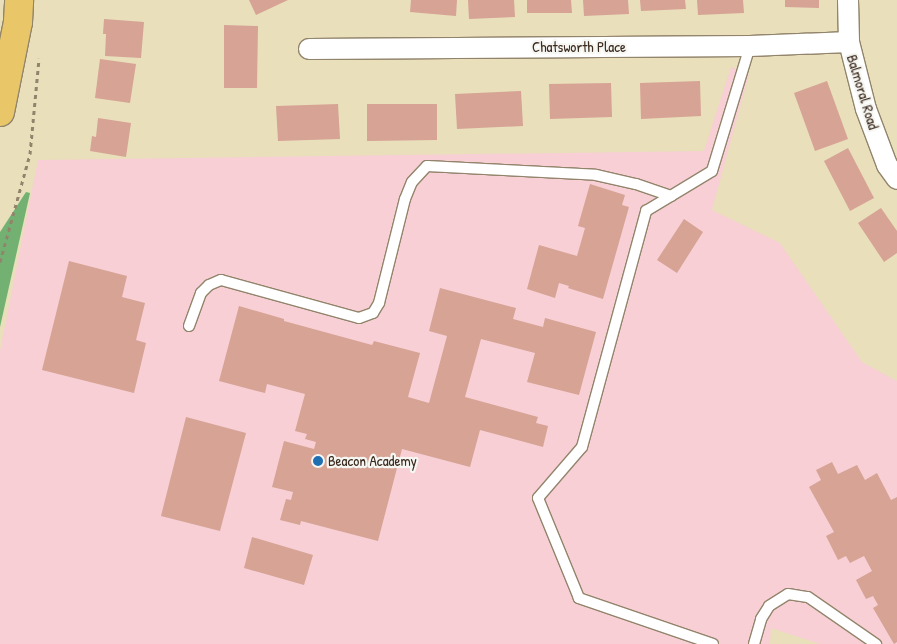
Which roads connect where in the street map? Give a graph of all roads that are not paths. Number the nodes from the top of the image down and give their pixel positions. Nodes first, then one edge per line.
1 (19, 0) edge
2 (848, 0) edge
3 (848, 42) junction
4 (750, 46) junction
5 (309, 49) dead end
6 (0, 112) edge
7 (897, 179) edge
8 (671, 196) junction
9 (189, 326) dead end
10 (713, 644) edge
11 (754, 644) edge
12 (876, 644) edge

1 - 6 main road
2 - 3 street, Balmoral Road
3 - 4 street, Chatsworth Place
3 - 7 street, Balmoral Road
4 - 5 street, Chatsworth Place
4 - 8 lane
8 - 9 lane
8 - 10 lane
11 - 12 lane

